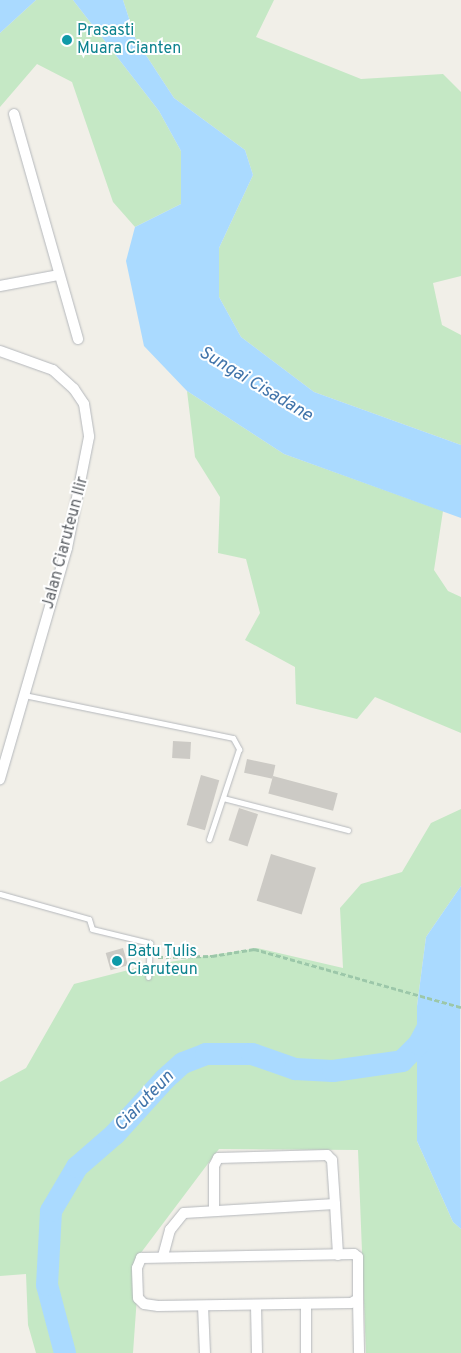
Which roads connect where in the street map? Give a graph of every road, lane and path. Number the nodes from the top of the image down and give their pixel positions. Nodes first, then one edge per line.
1 (14, 114) dead end
2 (58, 276) junction
3 (0, 286) edge
4 (78, 340) dead end
5 (0, 351) edge
6 (23, 695) junction
7 (0, 779) edge
8 (223, 798) junction
9 (348, 830) dead end
10 (210, 839) dead end
11 (0, 894) edge
12 (149, 958) junction
13 (148, 977) dead end
14 (461, 1007) edge
15 (335, 1204) junction
16 (214, 1209) junction
17 (338, 1255) junction
18 (163, 1256) junction
19 (358, 1299) junction
20 (306, 1305) junction
21 (203, 1306) junction
22 (256, 1306) junction
23 (205, 1353) edge
24 (257, 1353) edge
25 (306, 1353) edge
26 (359, 1353) edge

1 - 2 street
2 - 3 street
2 - 4 street
5 - 6 street, Jalan Ciaruteun Ilir
6 - 7 street, Jalan Ciaruteun Ilir
6 - 8 lane
8 - 9 lane
8 - 10 lane
11 - 12 lane
12 - 13 lane
12 - 14 path
15 - 16 street
15 - 16 street
15 - 17 street
16 - 18 street
17 - 18 street
17 - 19 street
18 - 21 street
19 - 20 street
19 - 26 street
20 - 22 street
20 - 25 street
21 - 22 street
21 - 23 street
22 - 24 street

